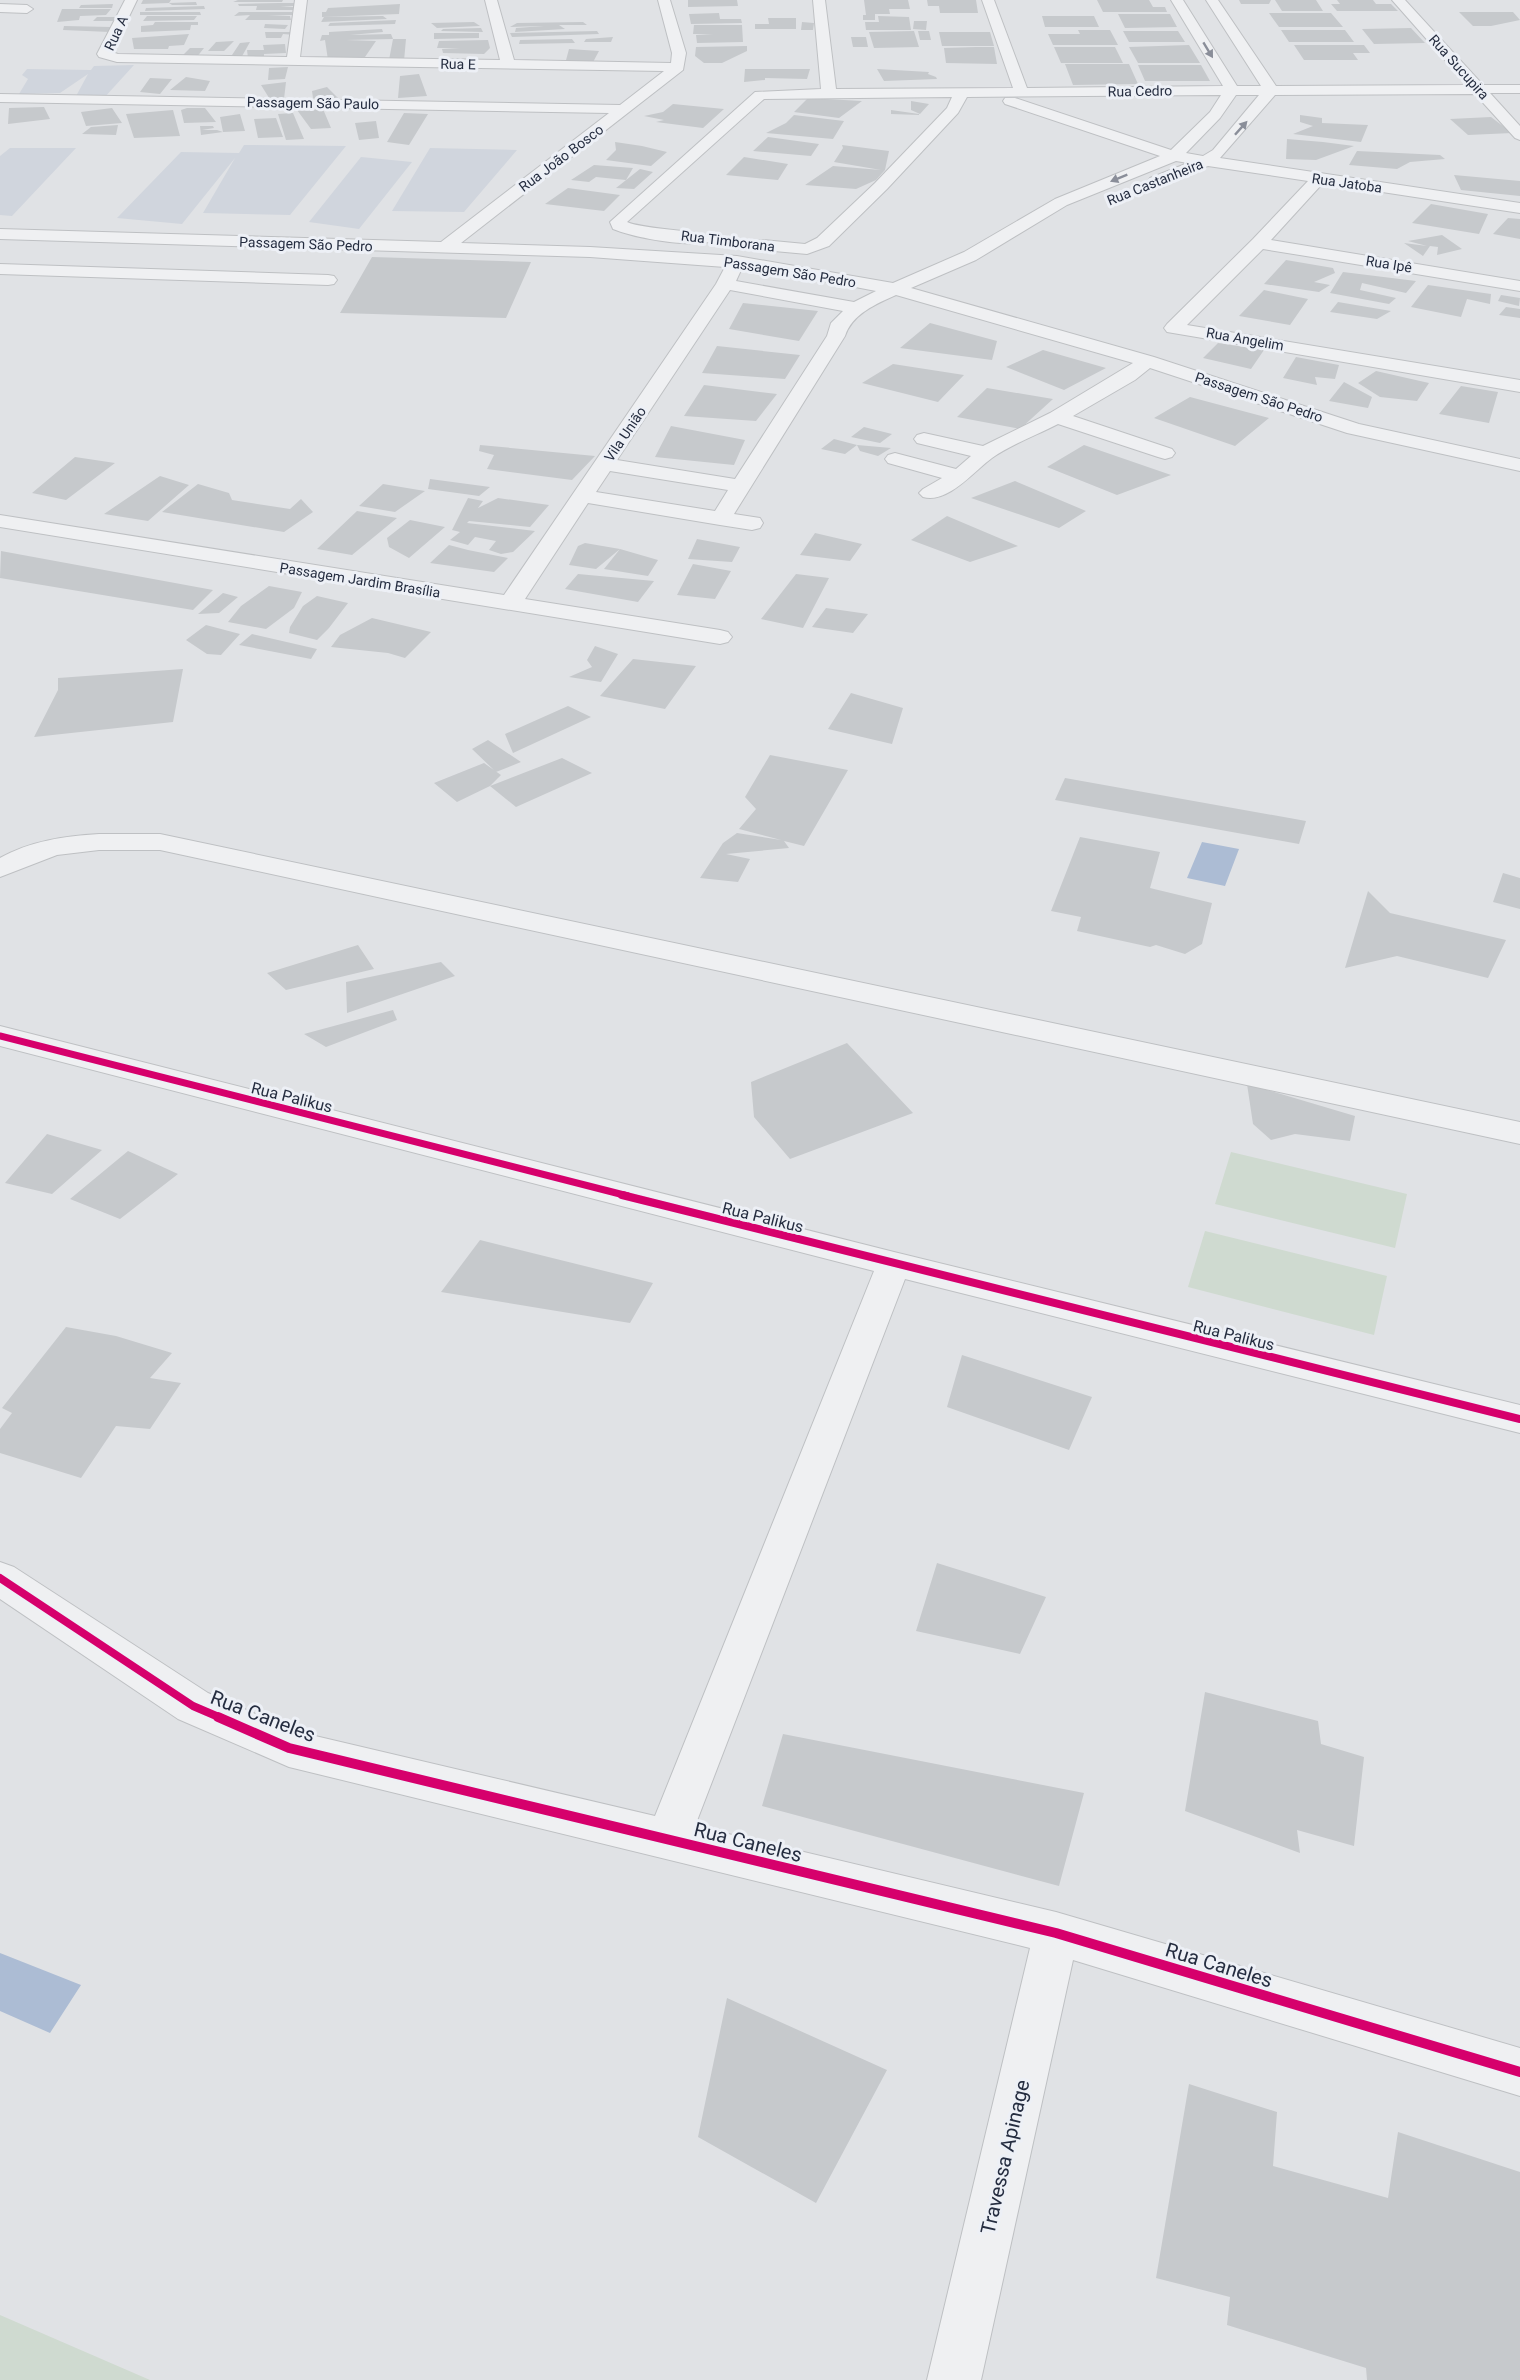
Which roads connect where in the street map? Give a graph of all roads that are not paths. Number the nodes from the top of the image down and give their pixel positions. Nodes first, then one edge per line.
1 (131, 0) edge
2 (301, 0) edge
3 (491, 0) edge
4 (664, 0) edge
5 (819, 0) edge
6 (988, 0) edge
7 (1177, 0) edge
8 (1212, 0) edge
9 (1398, 0) edge
10 (0, 8) edge
11 (27, 9) dead end
12 (153, 59) joint
13 (678, 60) junction
14 (292, 61) junction
15 (508, 65) junction
16 (1233, 90) junction
17 (1271, 90) junction
18 (1481, 90) junction
19 (1520, 90) edge
20 (962, 92) junction
21 (983, 92) junction
22 (1022, 92) junction
23 (829, 93) junction
24 (760, 95) joint
25 (0, 98) edge
26 (626, 109) junction
27 (1520, 135) edge
28 (1174, 156) junction
29 (1206, 162) junction
30 (1318, 179) junction
31 (1104, 203) dead end
32 (1520, 208) edge
33 (0, 234) edge
34 (717, 240) dead end
35 (1259, 243) junction
36 (751, 244) dead end
37 (444, 248) junction
38 (970, 256) junction
39 (737, 261) junction
40 (995, 264) dead end
41 (0, 269) edge
42 (328, 280) dead end
43 (955, 281) dead end
44 (725, 284) junction
45 (1520, 286) edge
46 (895, 289) junction
47 (920, 296) junction
48 (857, 308) junction
49 (836, 336) junction
50 (1147, 360) junction
51 (1520, 386) edge
52 (1057, 417) junction
53 (924, 439) dead end
54 (986, 453) junction
55 (1165, 453) dead end
56 (896, 459) dead end
57 (604, 464) junction
58 (1520, 465) edge
59 (960, 476) junction
60 (741, 486) junction
61 (930, 493) dead end
62 (583, 496) junction
63 (720, 519) junction
64 (0, 521) edge
65 (752, 523) dead end
66 (510, 604) junction
67 (720, 637) dead end
68 (0, 869) edge
69 (0, 1036) edge
70 (1520, 1132) edge
71 (894, 1264) junction
72 (1520, 1419) edge
73 (0, 1578) edge
74 (667, 1840) junction
75 (1056, 1933) junction
76 (1520, 2072) edge
77 (954, 2380) edge

1 - 12 street, Rua A
2 - 14 street
3 - 15 street
4 - 13 street
5 - 23 street
6 - 22 street
7 -> 16 street
8 - 17 street
9 - 18 street, Rua Sucupira
10 - 11 street
12 - 14 street, Rua E
13 - 15 street, Rua E
13 - 26 street, Rua João Bosco
14 - 15 street, Rua E
16 - 17 street, Rua Cedro
16 - 22 street, Rua Cedro
16 - 28 street, Rua Castanheira
17 - 18 street, Rua Cedro
29 -> 17 street, Rua Castanheira
18 - 19 street, Rua Cedro
18 - 27 street, Rua Sucupira
20 - 21 street, Rua Cedro
20 - 23 street, Rua Cedro
20 - 36 street, Rua Timborana
21 - 22 street, Rua Cedro
21 - 28 street, Rua Jatoba
23 - 24 street, Rua Cedro
24 - 34 street, Rua Timborana
25 - 26 street, Passagem São Paulo
26 - 37 street, Rua João Bosco
28 - 29 street, Rua Jatoba
28 -> 38 street, Rua Castanheira
29 - 30 street, Rua Jatoba
29 - 31 street, Rua Castanheira
30 - 32 street, Rua Jatoba
30 - 35 street, Rua Angelim
33 - 37 street, Passagem São Pedro
35 - 45 street, Rua Ipê
35 - 51 street, Rua Angelim
37 - 39 street, Passagem São Pedro
38 - 40 street
38 - 46 street, Rua Castanheira
39 - 44 street, Vila União
39 - 46 street, Passagem São Pedro
41 - 42 street
43 - 47 street
44 - 48 street
44 - 57 street, Vila União
46 - 47 street, Passagem São Pedro
46 - 48 street, Rua Castanheira
47 - 49 street
47 - 50 street, Passagem São Pedro
48 - 49 street
49 - 60 street
50 - 52 street
50 - 58 street, Passagem São Pedro
52 - 54 street
52 - 55 street
53 - 54 street
54 - 59 street
56 - 59 street
57 - 60 street
57 - 62 street, Vila União
59 - 61 street
60 - 63 street
62 - 63 street
62 - 66 street, Vila União
63 - 65 street
64 - 66 street, Passagem Jardim Brasília
66 - 67 street, Passagem Jardim Brasília
68 - 70 street
69 - 71 street, Rua Palikus
71 - 72 street, Rua Palikus
71 - 74 street
73 - 74 street, Rua Caneles
74 - 75 street, Rua Caneles
75 - 76 street, Rua Caneles
75 - 77 street, Travessa Apinage

